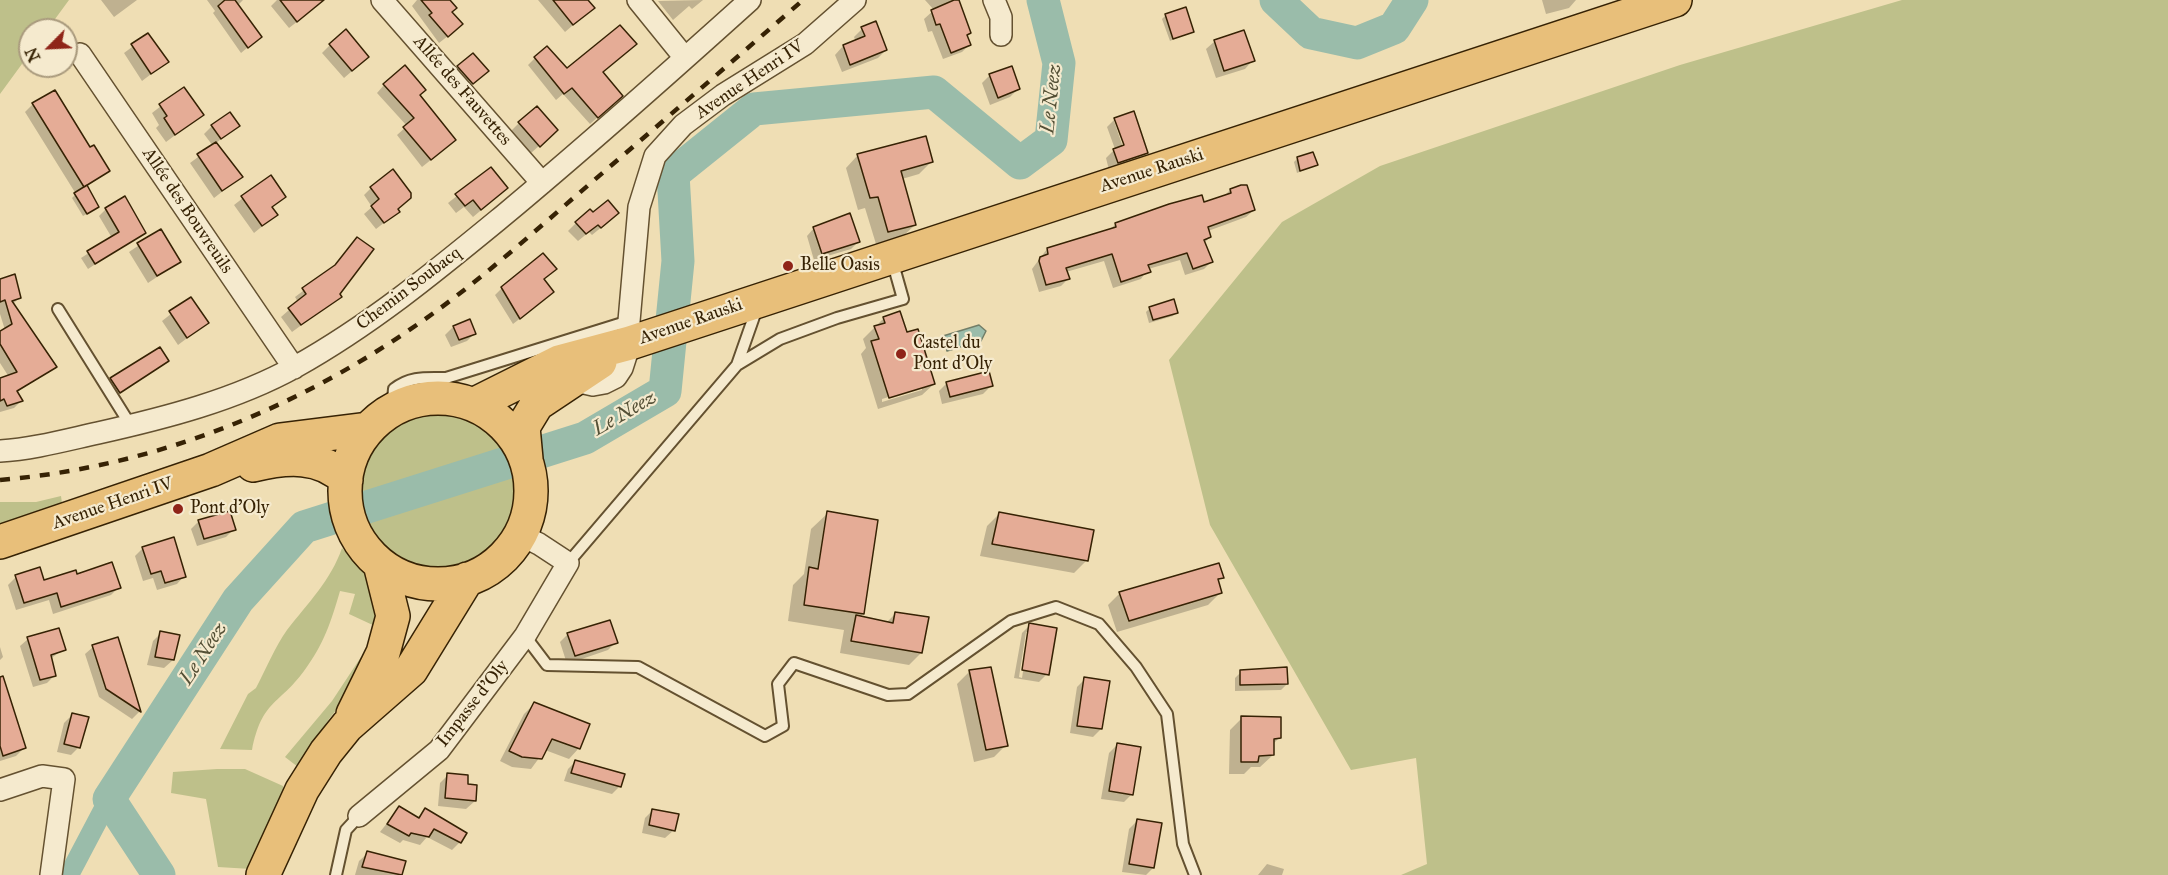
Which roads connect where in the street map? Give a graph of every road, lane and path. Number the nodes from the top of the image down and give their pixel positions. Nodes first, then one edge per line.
1 (382, 0) edge
2 (638, 0) edge
3 (750, 0) edge
4 (855, 0) edge
5 (994, 0) edge
6 (1675, 0) edge
7 (1001, 35) dead end
8 (80, 54) dead end
9 (685, 58) junction
10 (542, 183) junction
11 (891, 256) junction
12 (760, 299) junction
13 (58, 309) dead end
14 (596, 333) junction
15 (636, 333) junction
16 (737, 365) junction
17 (294, 368) junction
18 (483, 408) junction
19 (380, 420) junction
20 (131, 426) junction
21 (0, 451) edge
22 (527, 464) junction
23 (225, 465) junction
24 (346, 480) junction
25 (521, 536) junction
26 (0, 542) edge
27 (371, 554) junction
28 (568, 563) junction
29 (466, 579) junction
30 (525, 636) junction
31 (347, 726) junction
32 (0, 790) edge
33 (359, 816) joint
34 (51, 875) edge
35 (263, 875) edge
36 (336, 875) edge
37 (1195, 875) edge

1 - 10 street, Allée des Fauvettes
2 - 9 street
3 - 9 street, Chemin Soubacq
4 - 15 street, Avenue Henri IV
5 - 7 street
6 - 11 main road, Avenue Rauski
8 - 17 street, Allée des Bouvreuils
9 - 10 street, Chemin Soubacq
10 - 17 street, Chemin Soubacq
11 - 12 main road, Avenue Rauski
11 - 16 lane
12 - 15 main road, Avenue Rauski
12 - 16 lane
13 - 20 lane
14 - 15 lane
14 - 15 lane
14 - 19 lane
15 - 18 main road, Avenue Rauski
15 - 22 main road, Avenue Rauski
16 - 28 lane
17 - 20 street, Chemin Soubacq
18 - 19 main road
18 - 22 main road
19 - 23 main road, Avenue Henri IV
19 - 24 main road
20 - 21 street, Chemin Soubacq
22 - 25 main road
23 - 24 main road, Avenue Henri IV
23 - 26 main road, Avenue Henri IV
24 - 27 main road
25 - 28 street
25 - 29 main road
27 - 29 main road
27 - 31 main road
28 - 30 street, Impasse d'Oly
29 - 31 main road
30 - 33 street, Impasse d'Oly
30 - 37 lane
31 - 35 main road
32 - 34 street
33 - 36 lane, Impasse d'Oly

